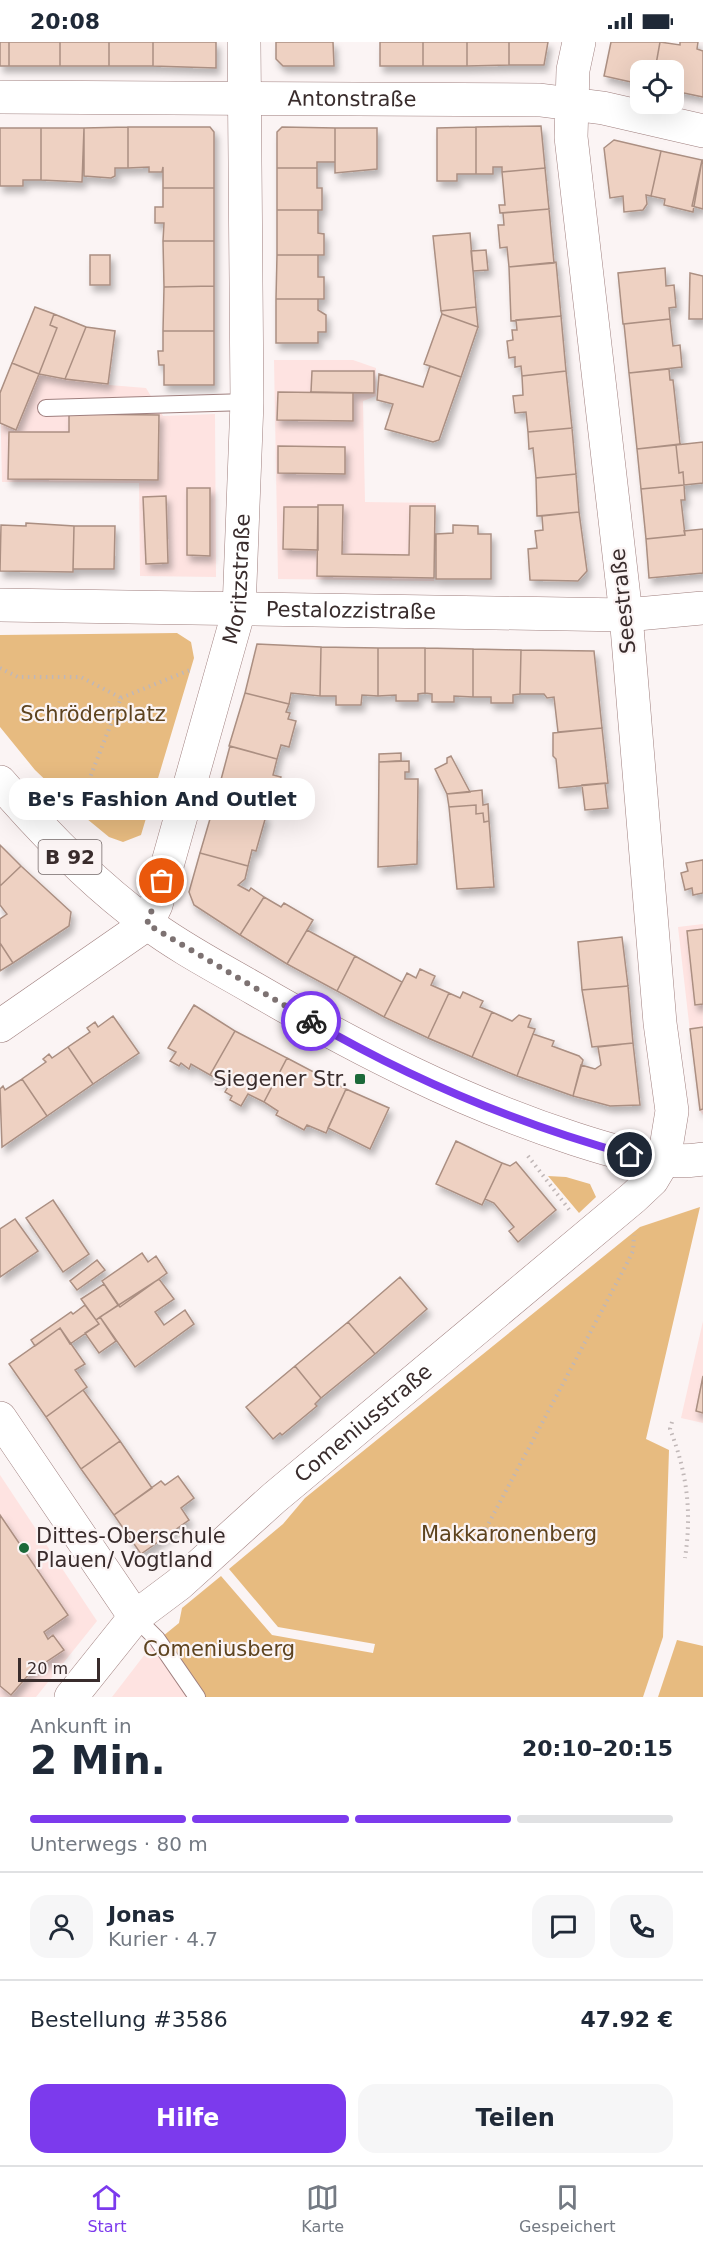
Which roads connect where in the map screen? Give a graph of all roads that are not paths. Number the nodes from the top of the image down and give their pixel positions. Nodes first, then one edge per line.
1 (243, 42) edge
2 (579, 42) edge
3 (0, 97) edge
4 (242, 97) junction
5 (571, 102) junction
6 (703, 131) edge
7 (247, 402) junction
8 (46, 408) dead end
9 (0, 605) edge
10 (703, 608) edge
11 (239, 610) junction
12 (626, 615) junction
13 (0, 782) edge
14 (147, 924) junction
15 (0, 1026) edge
16 (703, 1159) edge
17 (664, 1160) junction
18 (0, 1418) edge
19 (135, 1617) junction
20 (70, 1697) edge
21 (197, 1697) edge

1 - 4 street, Moritzstraße
2 - 5 street, Seestraße
3 - 4 street, Antonstraße
4 - 5 street, Antonstraße
4 - 7 street, Moritzstraße
5 - 6 street, Antonstraße
5 - 12 street, Seestraße
7 - 8 lane
7 - 11 street, Moritzstraße
9 - 11 street, Pestalozzistraße
10 - 12 street, Pestalozzistraße
11 - 12 street, Pestalozzistraße
11 - 14 street, Moritzstraße
12 - 17 street, Seestraße
13 - 14 street, B 92
14 - 15 street
14 - 17 street, B 92
16 - 17 street, B 92
17 - 19 street, Comeniusstraße
18 - 19 street
19 - 20 street, Comeniusstraße
19 - 21 lane

